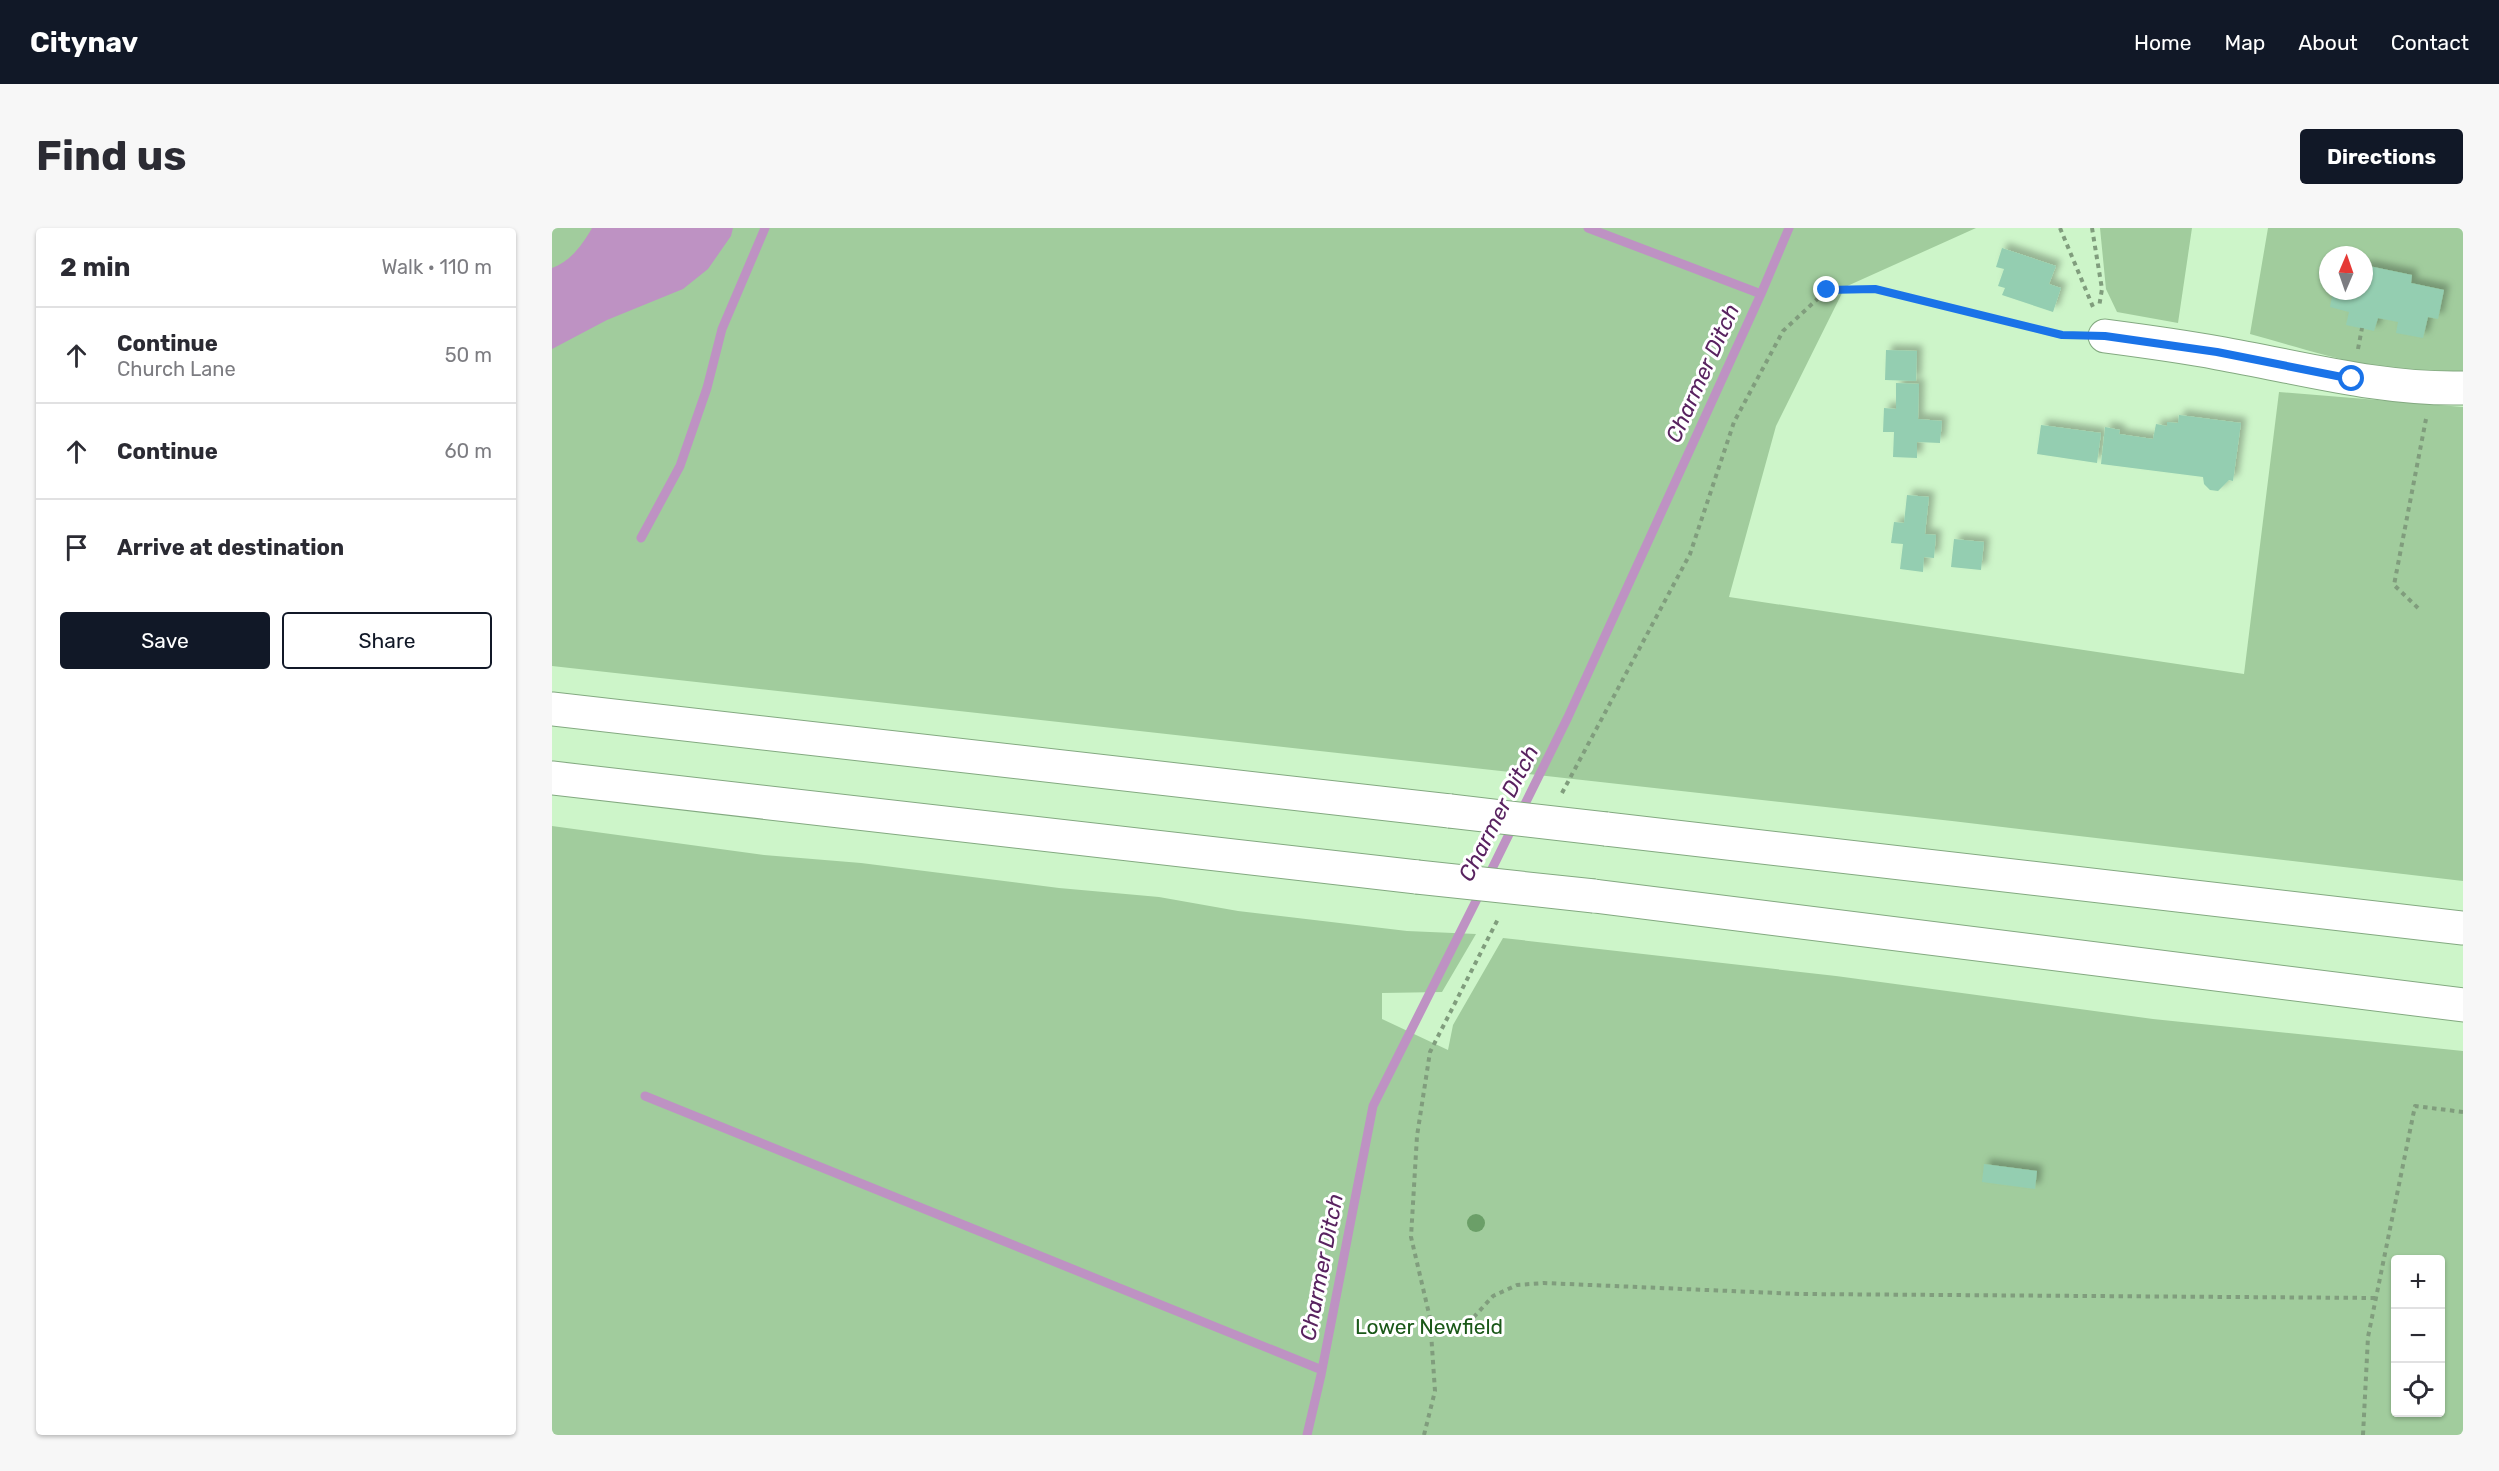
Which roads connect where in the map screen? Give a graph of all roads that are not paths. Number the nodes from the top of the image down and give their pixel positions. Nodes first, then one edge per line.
1 (2105, 336) road end
2 (2447, 388) edge
3 (552, 709) edge
4 (552, 778) edge
5 (2463, 928) edge
6 (2463, 1005) edge

1 - 2 main road
3 - 5 main road, bridge
4 - 6 main road, bridge

